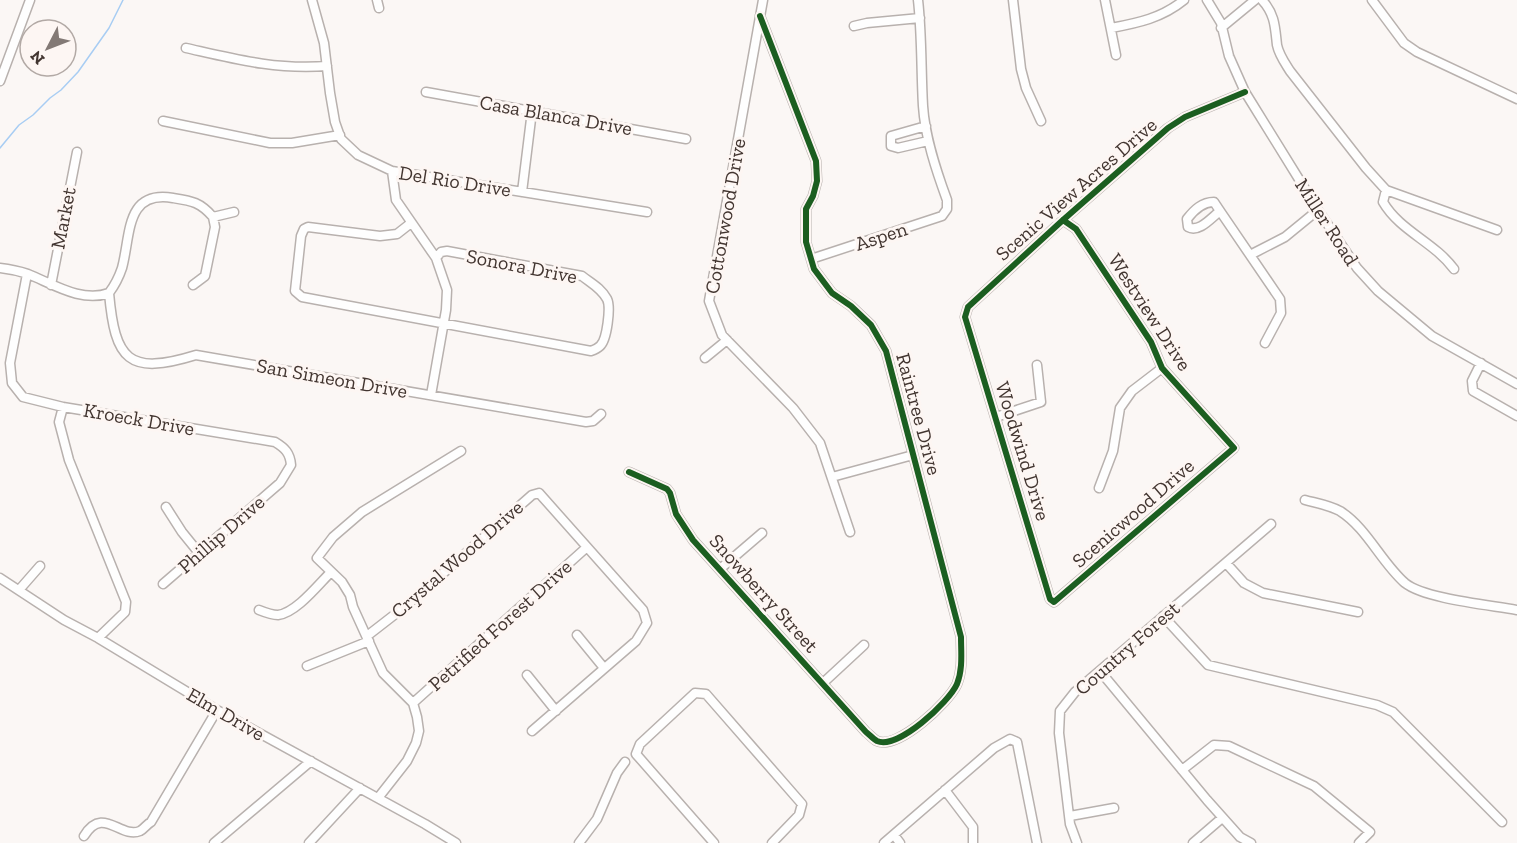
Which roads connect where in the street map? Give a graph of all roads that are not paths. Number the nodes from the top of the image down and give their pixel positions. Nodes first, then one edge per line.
1 (30, 0) edge
2 (312, 0) edge
3 (763, 0) edge
4 (918, 0) edge
5 (1013, 0) edge
6 (1104, 0) edge
7 (1184, 0) edge
8 (1207, 0) edge
9 (1255, 0) edge
10 (1262, 0) edge
11 (1372, 0) edge
12 (760, 16) junction
13 (920, 18) junction
14 (854, 26) dead end
15 (1111, 28) junction
16 (1221, 28) junction
17 (186, 48) dead end
18 (1116, 55) dead end
19 (327, 66) junction
20 (0, 81) edge
21 (426, 92) dead end
22 (1245, 92) junction
23 (1517, 99) edge
24 (531, 111) junction
25 (163, 121) dead end
26 (1041, 121) dead end
27 (926, 126) junction
28 (340, 135) junction
29 (686, 139) dead end
30 (928, 141) junction
31 (76, 152) dead end
32 (392, 171) junction
33 (1386, 190) junction
34 (522, 192) junction
35 (1318, 210) junction
36 (1220, 211) dead end
37 (234, 212) dead end
38 (647, 212) dead end
39 (213, 217) junction
40 (1063, 220) junction
41 (411, 223) junction
42 (1497, 230) dead end
43 (1250, 255) junction
44 (436, 258) junction
45 (811, 259) junction
46 (0, 268) edge
47 (1454, 269) dead end
48 (27, 274) junction
49 (51, 285) junction
50 (193, 285) dead end
51 (109, 293) junction
52 (968, 307) joint
53 (442, 325) junction
54 (727, 340) junction
55 (1265, 343) dead end
56 (705, 358) dead end
57 (1481, 363) junction
58 (1037, 365) dead end
59 (1162, 368) junction
60 (1517, 384) edge
61 (431, 395) junction
62 (63, 406) junction
63 (601, 414) dead end
64 (1517, 416) edge
65 (996, 417) junction
66 (1234, 448) joint
67 (461, 451) dead end
68 (914, 455) junction
69 (629, 472) dead end
70 (832, 477) junction
71 (280, 483) joint
72 (1099, 488) dead end
73 (1305, 500) dead end
74 (166, 507) dead end
75 (1271, 524) dead end
76 (850, 532) dead end
77 (762, 533) dead end
78 (587, 547) junction
79 (199, 553) junction
80 (1226, 563) junction
81 (39, 566) dead end
82 (720, 570) junction
83 (331, 572) junction
84 (0, 578) edge
85 (163, 584) dead end
86 (19, 590) junction
87 (1054, 602) joint
88 (259, 610) dead end
89 (1517, 610) edge
90 (1358, 612) dead end
91 (1163, 616) junction
92 (577, 634) dead end
93 (98, 638) junction
94 (368, 638) junction
95 (864, 645) dead end
96 (307, 666) dead end
97 (604, 668) junction
98 (1100, 671) junction
99 (526, 675) dead end
100 (823, 683) junction
101 (413, 703) junction
102 (217, 710) junction
103 (556, 711) junction
104 (532, 731) dead end
105 (878, 741) joint
106 (311, 761) junction
107 (625, 762) dead end
108 (1182, 770) junction
109 (360, 789) junction
110 (945, 790) junction
111 (378, 798) junction
112 (1114, 808) dead end
113 (1070, 816) junction
114 (1222, 818) junction
115 (1502, 822) dead end
116 (894, 835) junction
117 (84, 836) dead end
118 (581, 842) edge
119 (214, 843) edge
120 (309, 843) edge
121 (456, 843) edge
122 (714, 843) edge
123 (772, 843) edge
124 (884, 843) edge
125 (900, 843) edge
126 (974, 843) edge
127 (1037, 843) edge
128 (1077, 843) edge
129 (1193, 843) edge
130 (1251, 843) edge
131 (1359, 843) edge

1 - 20 street
2 - 19 street, Del Rio Drive
3 - 12 street, Cottonwood Drive
4 - 13 street
5 - 26 street
6 - 15 street
7 - 15 street
8 - 16 street, Miller Road
9 - 16 street
10 - 33 street
11 - 23 street
12 - 45 street, Raintree Drive
12 - 54 street, Cottonwood Drive
13 - 14 street
13 - 27 street
15 - 18 street
16 - 22 street, Miller Road
17 - 19 street
19 - 28 street, Del Rio Drive
21 - 24 street, Casa Blanca Drive
22 - 35 street, Miller Road
22 - 40 street, Scenic View Acres Drive
24 - 29 street, Casa Blanca Drive
24 - 34 street
25 - 28 street
27 - 30 street
27 - 30 street
28 - 32 street, Del Rio Drive
30 - 45 street, Aspen
31 - 49 street, Market
32 - 34 street, Del Rio Drive
32 - 41 street
33 - 42 street
33 - 47 street
34 - 38 street, Del Rio Drive
35 - 43 street
35 - 57 street, Miller Road
36 - 43 street
37 - 39 street
39 - 50 street
39 - 51 street
40 - 52 street, Scenic View Acres Drive
40 - 59 street, Westview Drive
41 - 44 street
41 - 53 street
43 - 55 street
44 - 53 street
44 - 53 street, Sonora Drive
45 - 68 street, Raintree Drive
46 - 48 street
48 - 49 street
48 - 62 street
49 - 51 street
51 - 61 street, San Simeon Drive
52 - 65 street, Woodwind Drive
53 - 61 street
54 - 56 street
54 - 70 street, Cottonwood Drive
57 - 60 street, Miller Road
57 - 64 street
58 - 65 street
59 - 66 street, Westview Drive
59 - 72 street
61 - 63 street, San Simeon Drive
62 - 71 street, Kroeck Drive
62 - 93 street, Kroeck Drive
65 - 87 street, Woodwind Drive
66 - 87 street, Scenicwood Drive
67 - 83 street
68 - 70 street
68 - 105 street, Raintree Drive
69 - 82 street, Snowberry Street
70 - 76 street, Cottonwood Drive
71 - 79 street, Phillip Drive
73 - 89 street
74 - 79 street
75 - 80 street, Country Forest
77 - 82 street
78 - 94 street, Crystal Wood Drive
78 - 97 street, Crystal Wood Drive
78 - 101 street, Petrified Forest Drive
79 - 85 street, Phillip Drive
80 - 90 street
80 - 91 street, Country Forest
81 - 86 street
82 - 100 street, Snowberry Street
83 - 88 street
83 - 94 street
84 - 86 street, Elm Drive
86 - 93 street, Elm Drive
91 - 98 street, Country Forest
91 - 115 street
92 - 97 street
93 - 102 street, Elm Drive
94 - 96 street
94 - 101 street
95 - 100 street
97 - 103 street
98 - 108 street
98 - 113 street, Country Forest
99 - 103 street
100 - 105 street, Snowberry Street
101 - 111 street
102 - 106 street, Elm Drive
102 - 117 street
103 - 104 street
106 - 109 street, Elm Drive
106 - 119 street
107 - 118 street
108 - 114 street
108 - 131 street
109 - 111 street, Elm Drive
109 - 120 street
110 - 116 street
110 - 126 street
110 - 127 street
111 - 121 street, Elm Drive
112 - 113 street
113 - 128 street, Country Forest
114 - 129 street
114 - 130 street
116 - 124 street
116 - 125 street
122 - 123 street

